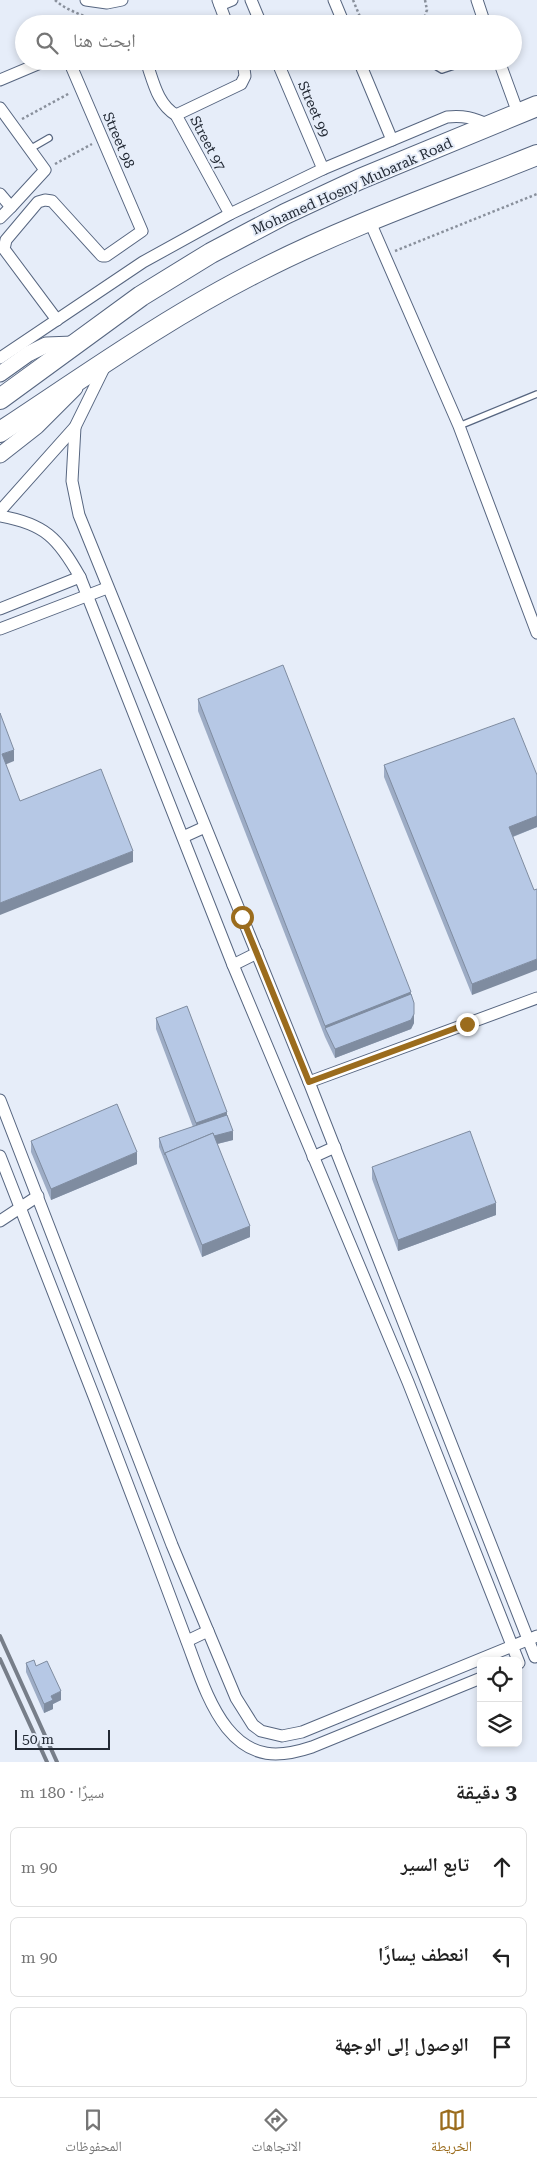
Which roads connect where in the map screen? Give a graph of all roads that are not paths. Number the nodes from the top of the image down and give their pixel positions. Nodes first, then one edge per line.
1 (86, 0) edge
2 (122, 0) edge
3 (232, 0) edge
4 (251, 0) edge
5 (334, 0) edge
6 (477, 0) edge
7 (219, 3) edge
8 (224, 15) edge
9 (257, 15) edge
10 (340, 15) edge
11 (482, 15) edge
12 (24, 70) edge
13 (73, 70) edge
14 (149, 70) edge
15 (244, 70) edge
16 (281, 70) edge
17 (363, 70) edge
18 (502, 70) edge
19 (0, 80) edge
20 (537, 106) edge
21 (0, 108) edge
22 (518, 113) junction
23 (176, 115) junction
24 (488, 125) junction
25 (48, 138) dead end
26 (392, 140) junction
27 (30, 150) junction
28 (537, 155) edge
29 (323, 169) junction
30 (0, 194) edge
31 (11, 207) junction
32 (230, 214) junction
33 (0, 218) edge
34 (370, 222) junction
35 (57, 320) junction
36 (73, 344) junction
37 (0, 358) edge
38 (107, 362) junction
39 (0, 374) edge
40 (85, 376) junction
41 (537, 394) edge
42 (0, 399) edge
43 (459, 426) junction
44 (74, 427) junction
45 (0, 432) edge
46 (0, 455) edge
47 (0, 511) edge
48 (0, 516) edge
49 (80, 577) junction
50 (108, 588) junction
51 (88, 595) junction
52 (0, 609) edge
53 (0, 629) edge
54 (537, 633) edge
55 (206, 827) junction
56 (182, 837) junction
57 (257, 953) junction
58 (233, 965) junction
59 (537, 998) edge
60 (309, 1082) junction
61 (0, 1100) edge
62 (335, 1148) junction
63 (0, 1156) edge
64 (313, 1157) junction
65 (38, 1196) junction
66 (20, 1207) junction
67 (0, 1220) edge
68 (112, 1388) junction
69 (94, 1397) junction
70 (208, 1631) junction
71 (533, 1638) edge
72 (187, 1641) junction
73 (513, 1646) junction
74 (536, 1656) edge
75 (517, 1657) edge
76 (522, 1662) edge
77 (477, 1680) edge
78 (368, 1706) junction
79 (376, 1721) junction

1 - 2 street
3 - 7 street
4 - 9 street
5 - 10 street
6 - 11 street
7 - 8 street
12 - 19 street
13 - 35 street, Street 98
14 - 23 street, Street 97
15 - 23 street
16 - 29 street, Street 99
17 - 26 street
18 - 22 street
20 - 22 highway, Mohamed Hosny Mubarak Road
21 - 27 street
22 - 24 highway, Mohamed Hosny Mubarak Road
23 - 32 street, Street 97
24 - 26 street
24 - 36 highway, Mohamed Hosny Mubarak Road
25 - 27 lane
26 - 29 street
27 - 31 street
28 - 34 highway
29 - 32 street
30 - 31 street
31 - 33 street
32 - 35 street
34 - 38 highway
34 - 43 street
35 - 37 street
36 - 39 street
36 - 42 highway, Mohamed Hosny Mubarak Road
38 - 40 highway
38 - 44 street
40 - 45 highway
40 - 46 street
41 - 43 lane
43 - 54 street
44 - 47 street
44 - 50 street
48 - 49 street
49 - 51 street
49 - 52 street
50 - 51 street
50 - 55 street
51 - 53 street
51 - 56 street
55 - 56 street
55 - 57 street
56 - 58 street
57 - 58 street
57 - 60 street
58 - 64 street
59 - 60 street
60 - 62 street
61 - 65 street
62 - 64 street
62 - 71 street
63 - 66 street
64 - 73 street
65 - 66 street
65 - 68 street
66 - 67 street
66 - 69 street
68 - 69 street
68 - 70 street
69 - 72 street
70 - 72 street
70 - 78 street
71 - 73 street
71 - 74 street
72 - 79 street
73 - 75 street
73 - 78 street
74 - 76 street
77 - 79 street
78 - 79 street

